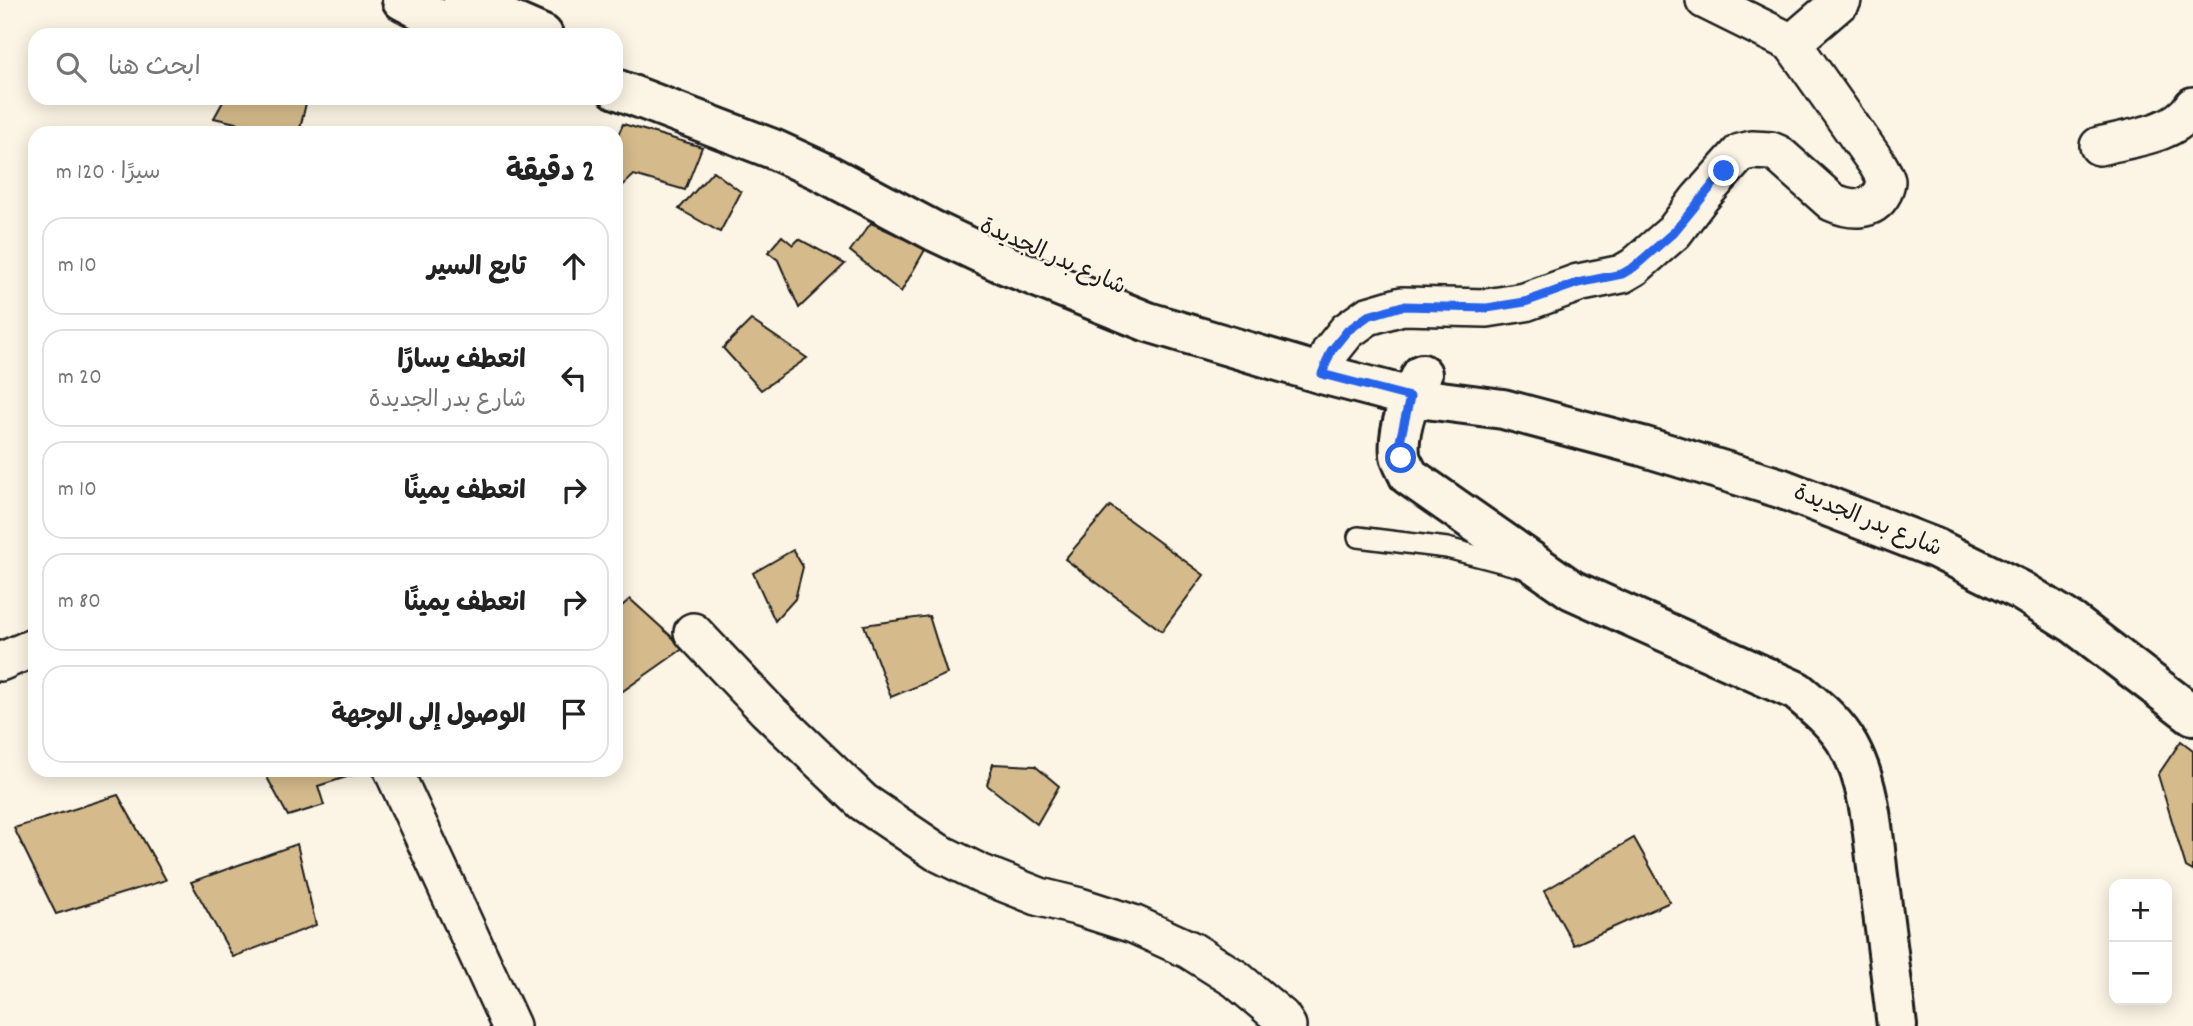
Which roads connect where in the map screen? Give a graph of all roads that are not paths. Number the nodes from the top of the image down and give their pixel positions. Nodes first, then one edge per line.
1 (402, 0) edge
2 (463, 0) edge
3 (1705, 0) edge
4 (1842, 0) edge
5 (455, 28) edge
6 (527, 28) edge
7 (1792, 43) junction
8 (623, 68) edge
9 (623, 92) edge
10 (2193, 106) edge
11 (2099, 146) dead end
12 (1326, 363) junction
13 (1416, 386) junction
14 (1358, 537) dead end
15 (1572, 590) junction
16 (693, 632) dead end
17 (28, 650) edge
18 (0, 662) edge
19 (2193, 715) edge
20 (396, 777) edge
21 (511, 1026) edge
22 (1287, 1026) edge
23 (1897, 1026) edge

1 - 5 main road
2 - 6 main road
3 - 7 street
4 - 7 street
7 - 12 street
8 - 12 main road, شارع بدر الجديدة
9 - 12 main road, شارع بدر الجديدة
10 - 11 street
12 - 13 main road, شارع بدر الجديدة
13 - 15 main road
13 - 19 main road, شارع بدر الجديدة
14 - 15 lane
15 - 23 main road
16 - 22 street
17 - 18 street
20 - 21 street

